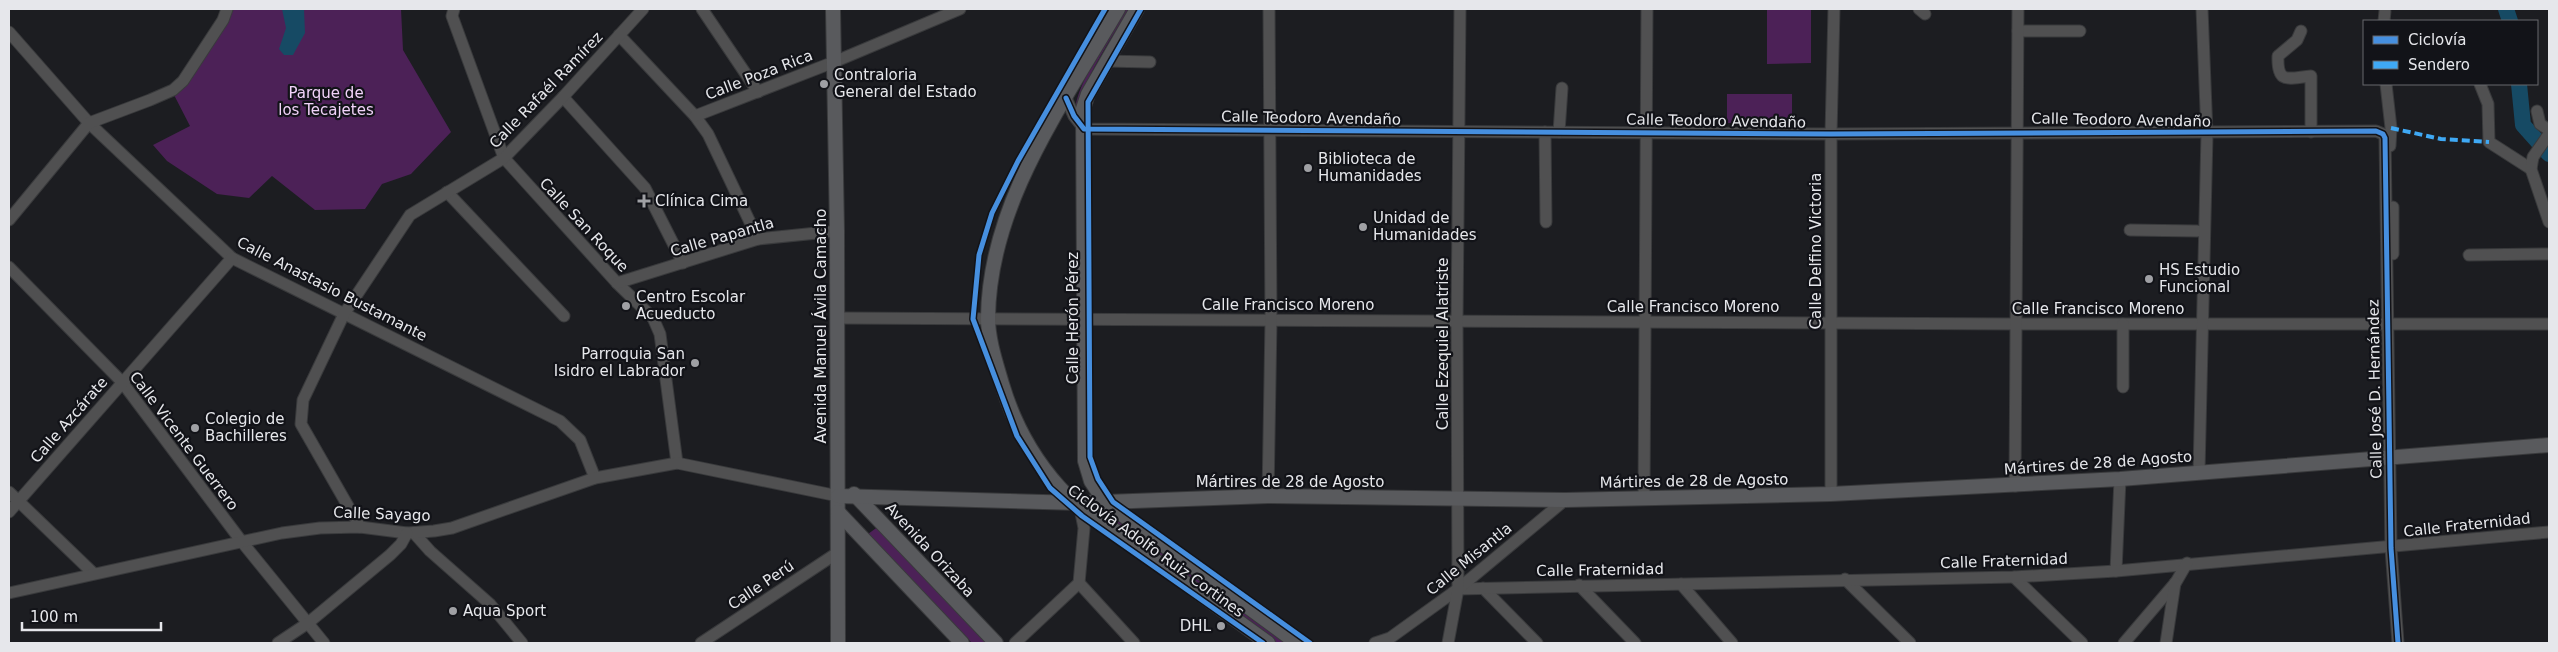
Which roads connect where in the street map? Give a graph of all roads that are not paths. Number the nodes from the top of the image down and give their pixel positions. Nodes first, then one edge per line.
1 (227, 9) edge
2 (454, 9) edge
3 (643, 9) edge
4 (702, 9) edge
5 (833, 9) edge
6 (960, 9) edge
7 (1118, 9) edge
8 (1137, 9) edge
9 (1269, 9) edge
10 (1460, 9) edge
11 (1647, 9) edge
12 (1834, 9) edge
13 (2018, 9) edge
14 (2202, 9) edge
15 (2018, 30) junction
16 (2301, 30) dead end
17 (2080, 31) dead end
18 (9, 32) edge
19 (619, 35) junction
20 (1106, 61) junction
21 (834, 62) junction
22 (1150, 62) dead end
23 (2386, 85) edge
24 (2480, 85) edge
25 (1562, 88) dead end
26 (758, 92) junction
27 (563, 97) junction
28 (1066, 98) junction
29 (2537, 111) dead end
30 (695, 116) junction
31 (89, 123) junction
32 (1084, 129) junction
33 (1271, 130) junction
34 (1460, 132) junction
35 (1545, 132) junction
36 (1560, 132) junction
37 (1646, 132) junction
38 (2018, 132) junction
39 (2311, 132) junction
40 (2548, 133) edge
41 (1831, 134) junction
42 (2207, 134) junction
43 (2383, 134) joint
44 (504, 158) junction
45 (2532, 163) junction
46 (2384, 177) junction
47 (447, 192) junction
48 (2393, 207) dead end
49 (2206, 208) junction
50 (9, 220) edge
51 (1546, 222) dead end
52 (2549, 222) edge
53 (2130, 230) dead end
54 (837, 231) junction
55 (2197, 231) junction
56 (758, 239) junction
57 (2549, 254) edge
58 (2469, 255) dead end
59 (232, 258) junction
60 (683, 263) junction
61 (9, 267) edge
62 (617, 283) junction
63 (2202, 299) junction
64 (344, 314) junction
65 (564, 316) dead end
66 (837, 318) junction
67 (1086, 318) junction
68 (988, 319) junction
69 (1271, 320) junction
70 (1457, 321) junction
71 (1646, 322) junction
72 (1831, 323) junction
73 (2018, 324) junction
74 (2123, 324) junction
75 (2202, 324) junction
76 (2549, 324) edge
77 (2387, 325) junction
78 (122, 382) junction
79 (2123, 387) dead end
80 (2549, 445) edge
81 (2389, 457) junction
82 (677, 463) junction
83 (2199, 472) junction
84 (595, 478) junction
85 (838, 480) junction
86 (2120, 480) junction
87 (2015, 486) junction
88 (9, 492) edge
89 (1830, 494) junction
90 (838, 496) junction
91 (856, 496) junction
92 (1268, 496) junction
93 (1459, 499) junction
94 (1644, 499) junction
95 (1565, 500) junction
96 (18, 501) junction
97 (1105, 502) junction
98 (1079, 503) junction
99 (9, 512) edge
100 (838, 512) junction
101 (880, 521) junction
102 (360, 527) junction
103 (2549, 532) edge
104 (411, 533) junction
105 (861, 535) junction
106 (242, 542) junction
107 (2391, 548) junction
108 (837, 553) junction
109 (2187, 563) junction
110 (2116, 571) junction
111 (93, 573) junction
112 (2014, 577) junction
113 (1845, 579) junction
114 (1079, 582) junction
115 (2176, 582) junction
116 (1579, 584) junction
117 (1681, 584) junction
118 (1483, 588) junction
119 (1458, 589) junction
120 (9, 593) edge
121 (308, 623) junction
122 (1389, 640) edge
123 (278, 643) edge
124 (324, 643) edge
125 (522, 643) edge
126 (701, 643) edge
127 (838, 643) edge
128 (962, 643) edge
129 (996, 643) edge
130 (1015, 643) edge
131 (1134, 643) edge
132 (1268, 643) edge
133 (1297, 643) edge
134 (1375, 643) edge
135 (1448, 643) edge
136 (1537, 643) edge
137 (1635, 643) edge
138 (1732, 643) edge
139 (1910, 643) edge
140 (2082, 643) edge
141 (2124, 643) edge
142 (2166, 643) edge
143 (2398, 643) edge

1 - 31 street
2 - 44 street, Calle San Roque
3 - 19 street, Calle Rafaél Ramírez
4 - 26 street
5 - 21 main road, Avenida Manuel Ávila Camacho
6 - 21 street, Calle Poza Rica
7 - 28 main road
8 - 20 main road, Calle Herón Pérez
9 - 33 street
10 - 34 street, Calle Ezequiel Alatriste
11 - 37 street
12 - 41 street, Calle Delfino Victoria
13 - 15 street
14 - 42 street
15 - 17 street
15 - 38 street
16 - 39 street
18 - 31 street, Calle Anastasio Bustamante
19 - 27 street, Calle Rafaél Ramírez
19 - 30 street
20 - 22 street
20 - 32 main road, Calle Herón Pérez
21 - 26 street, Calle Poza Rica
21 - 54 main road, Avenida Manuel Ávila Camacho
23 - 46 street, Calle José D. Hernández
24 - 45 street
25 - 36 street
26 - 30 street, Calle Poza Rica
27 - 44 street, Calle Rafaél Ramírez
27 - 60 street
28 - 32 street
28 - 68 main road
29 - 40 street
30 - 56 street
31 - 50 street
31 - 59 street, Calle Anastasio Bustamante
32 - 33 street, Calle Teodoro Avendaño
32 - 67 main road, Calle Herón Pérez
33 - 34 street, Calle Teodoro Avendaño
33 - 69 street
34 - 35 street, Calle Teodoro Avendaño
34 - 70 street, Calle Ezequiel Alatriste
35 - 36 street, Calle Teodoro Avendaño
35 - 51 street
36 - 37 street, Calle Teodoro Avendaño
37 - 41 street, Calle Teodoro Avendaño
37 - 71 street
38 - 41 street, Calle Teodoro Avendaño
38 - 42 street, Calle Teodoro Avendaño
38 - 73 street
39 - 42 street, Calle Teodoro Avendaño
39 - 43 street, Calle Teodoro Avendaño
40 - 45 street
41 - 72 street, Calle Delfino Victoria
42 - 49 street
43 - 46 street, Calle José D. Hernández
44 - 47 street, Calle Rafaél Ramírez
44 - 62 street, Calle San Roque
45 - 52 street
46 - 77 street, Calle José D. Hernández
47 - 64 street, Calle Rafaél Ramírez
47 - 65 street
48 - 77 street, Calle José D. Hernández
49 - 55 street
49 - 63 street
53 - 55 street
54 - 56 street, Calle Papantla
54 - 66 main road, Avenida Manuel Ávila Camacho
55 - 63 street
56 - 60 street, Calle Papantla
57 - 58 street
59 - 64 street, Calle Anastasio Bustamante
59 - 78 street, Calle Azcárate
60 - 62 street, Calle Papantla
61 - 78 street, Calle Vicente Guerrero
62 - 82 street, Calle San Roque
63 - 75 street
64 - 84 street, Calle Anastasio Bustamante
64 - 102 street, Calle Rafaél Ramírez
66 - 68 street, Calle Francisco Moreno
66 - 85 main road, Avenida Manuel Ávila Camacho
67 - 68 street, Calle Francisco Moreno
67 - 69 street, Calle Francisco Moreno
67 - 97 main road, Calle Herón Pérez
68 - 98 main road
69 - 70 street, Calle Francisco Moreno
69 - 92 street
70 - 71 street, Calle Francisco Moreno
70 - 93 street, Calle Ezequiel Alatriste
71 - 72 street, Calle Francisco Moreno
71 - 94 street
72 - 73 street, Calle Francisco Moreno
72 - 89 street, Calle Delfino Victoria
73 - 74 street, Calle Francisco Moreno
73 - 87 street
74 - 75 street, Calle Francisco Moreno
74 - 79 street
75 - 77 street, Calle Francisco Moreno
75 - 83 street
76 - 77 street, Calle Francisco Moreno
77 - 81 street, Calle José D. Hernández
78 - 96 street, Calle Azcárate
78 - 106 street, Calle Vicente Guerrero
80 - 81 main road, Mártires de 28 de Agosto
81 - 83 main road, Mártires de 28 de Agosto
81 - 107 street, Calle José D. Hernández
82 - 84 street, Calle Sayago
82 - 90 street, Calle Sayago
83 - 86 main road, Mártires de 28 de Agosto
84 - 104 street, Calle Sayago
85 - 90 main road, Avenida Manuel Ávila Camacho
85 - 91 main road, Avenida Orizaba
86 - 87 main road, Mártires de 28 de Agosto
86 - 110 street
87 - 89 main road, Mártires de 28 de Agosto
88 - 96 street
89 - 94 main road, Mártires de 28 de Agosto
90 - 91 main road, Mártires de 28 de Agosto
90 - 100 main road, Avenida Manuel Ávila Camacho
91 - 98 main road, Mártires de 28 de Agosto
91 - 101 main road, Avenida Orizaba
92 - 93 main road, Mártires de 28 de Agosto
92 - 97 main road, Mártires de 28 de Agosto
93 - 95 main road, Mártires de 28 de Agosto
93 - 119 street, Calle Ezequiel Alatriste
94 - 95 main road, Mártires de 28 de Agosto
95 - 119 street, Calle Misantla
96 - 99 street, Calle Azcárate
96 - 111 street
97 - 98 main road, Mártires de 28 de Agosto
97 - 133 main road
98 - 114 street
98 - 132 main road
100 - 105 main road
100 - 108 main road, Avenida Manuel Ávila Camacho
101 - 105 main road
101 - 129 main road, Avenida Orizaba
102 - 104 street, Calle Sayago
102 - 106 street, Calle Sayago
103 - 107 street, Calle Fraternidad
104 - 121 street
104 - 125 street
105 - 128 main road
106 - 111 street, Calle Sayago
106 - 121 street, Calle Vicente Guerrero
107 - 109 street, Calle Fraternidad
107 - 143 street, Calle José D. Hernández
108 - 126 street, Calle Perú
108 - 127 main road, Avenida Manuel Ávila Camacho
109 - 110 street, Calle Fraternidad
109 - 115 street
110 - 112 street, Calle Fraternidad
111 - 120 street, Calle Sayago
112 - 113 street, Calle Fraternidad
112 - 140 street
113 - 117 street, Calle Fraternidad
113 - 139 street
114 - 130 street
114 - 131 street
115 - 141 street
115 - 142 street
116 - 117 street, Calle Fraternidad
116 - 118 street, Calle Fraternidad
116 - 137 street
117 - 138 street
118 - 119 street, Calle Fraternidad
118 - 136 street
119 - 122 street, Calle Misantla
119 - 135 street, Calle Ezequiel Alatriste
121 - 123 street
121 - 124 street, Calle Vicente Guerrero
122 - 134 street, Calle Misantla

